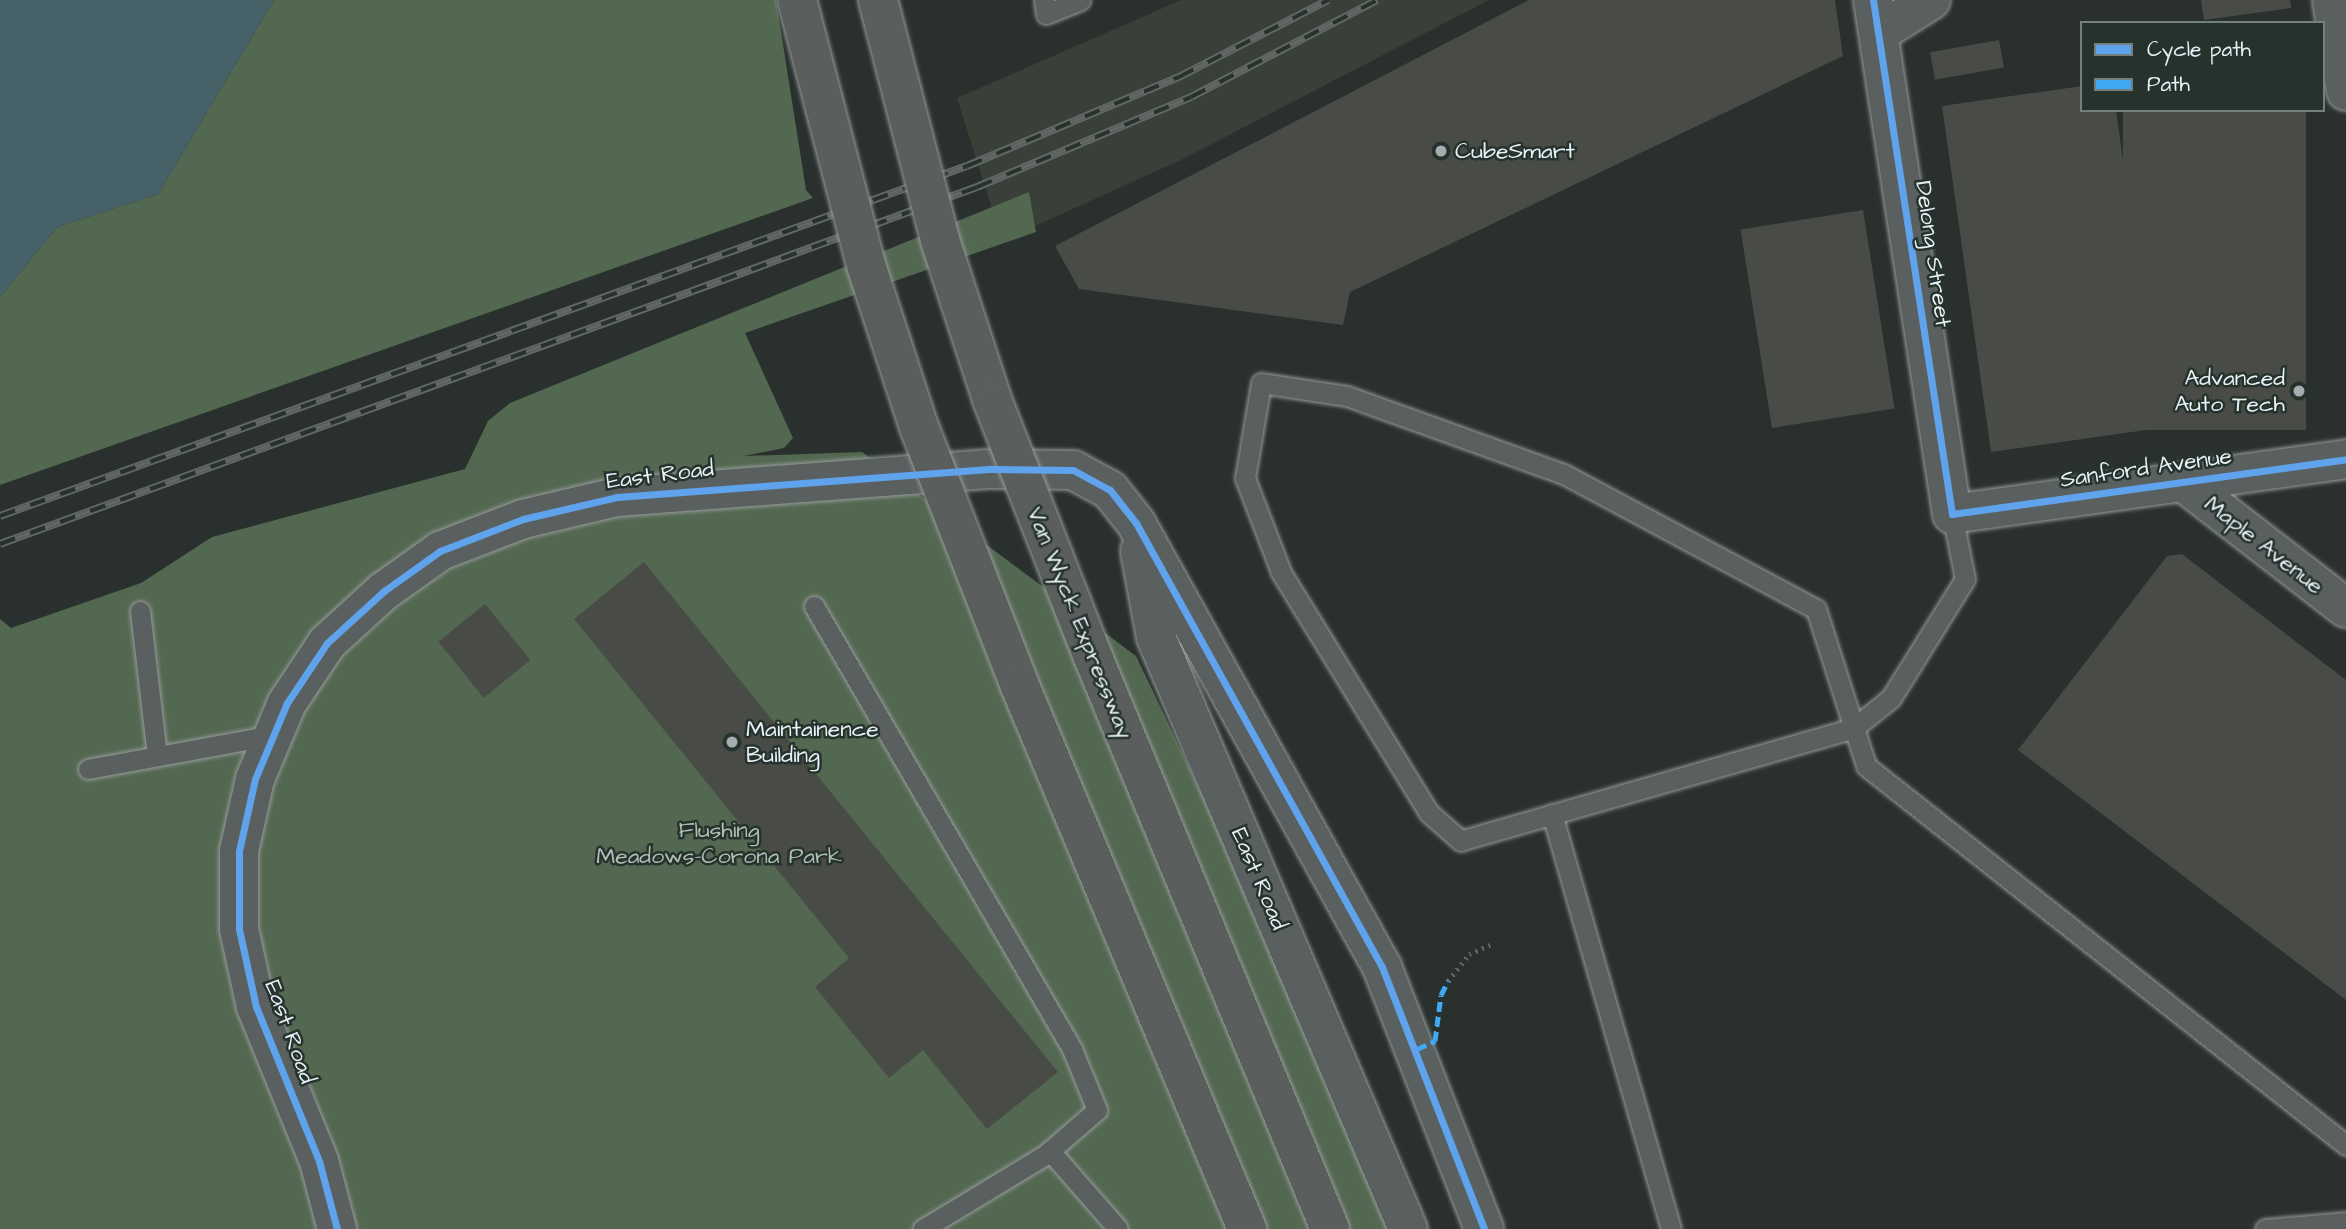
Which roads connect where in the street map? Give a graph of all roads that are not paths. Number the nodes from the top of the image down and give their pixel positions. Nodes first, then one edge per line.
1 (797, 0) edge
2 (878, 0) edge
3 (1044, 0) edge
4 (1080, 0) edge
5 (1931, 0) edge
6 (2332, 0) edge
7 (1877, 16) edge
8 (2346, 90) edge
9 (2346, 459) edge
10 (2183, 482) junction
11 (1952, 514) junction
12 (1135, 522) junction
13 (814, 606) dead end
14 (2346, 608) edge
15 (140, 611) dead end
16 (1854, 728) junction
17 (273, 735) junction
18 (157, 756) junction
19 (88, 769) dead end
20 (1552, 814) junction
21 (2346, 1145) edge
22 (1051, 1151) junction
23 (2346, 1222) edge
24 (337, 1229) edge
25 (923, 1229) edge
26 (1118, 1229) edge
27 (1247, 1229) edge
28 (1330, 1229) edge
29 (1408, 1229) edge
30 (1484, 1229) edge
31 (1671, 1229) edge
32 (2265, 1229) edge

1 - 27 highway, bridge
2 - 28 highway, Van Wyck Expressway, bridge
3 - 4 lane
5 - 7 street
6 - 8 street
7 - 11 street, Delong Street
9 - 10 street, Sanford Avenue
10 - 11 street, Sanford Avenue
10 - 14 street, Maple Avenue
11 - 16 lane
12 - 17 street, East Road
12 - 29 street, East Road
12 - 30 street
13 - 22 lane
15 - 18 lane
16 - 20 lane
16 - 20 lane
16 - 21 lane
17 - 18 lane
17 - 24 street, East Road
18 - 19 lane
20 - 31 lane
22 - 25 lane
22 - 26 lane
23 - 32 lane

